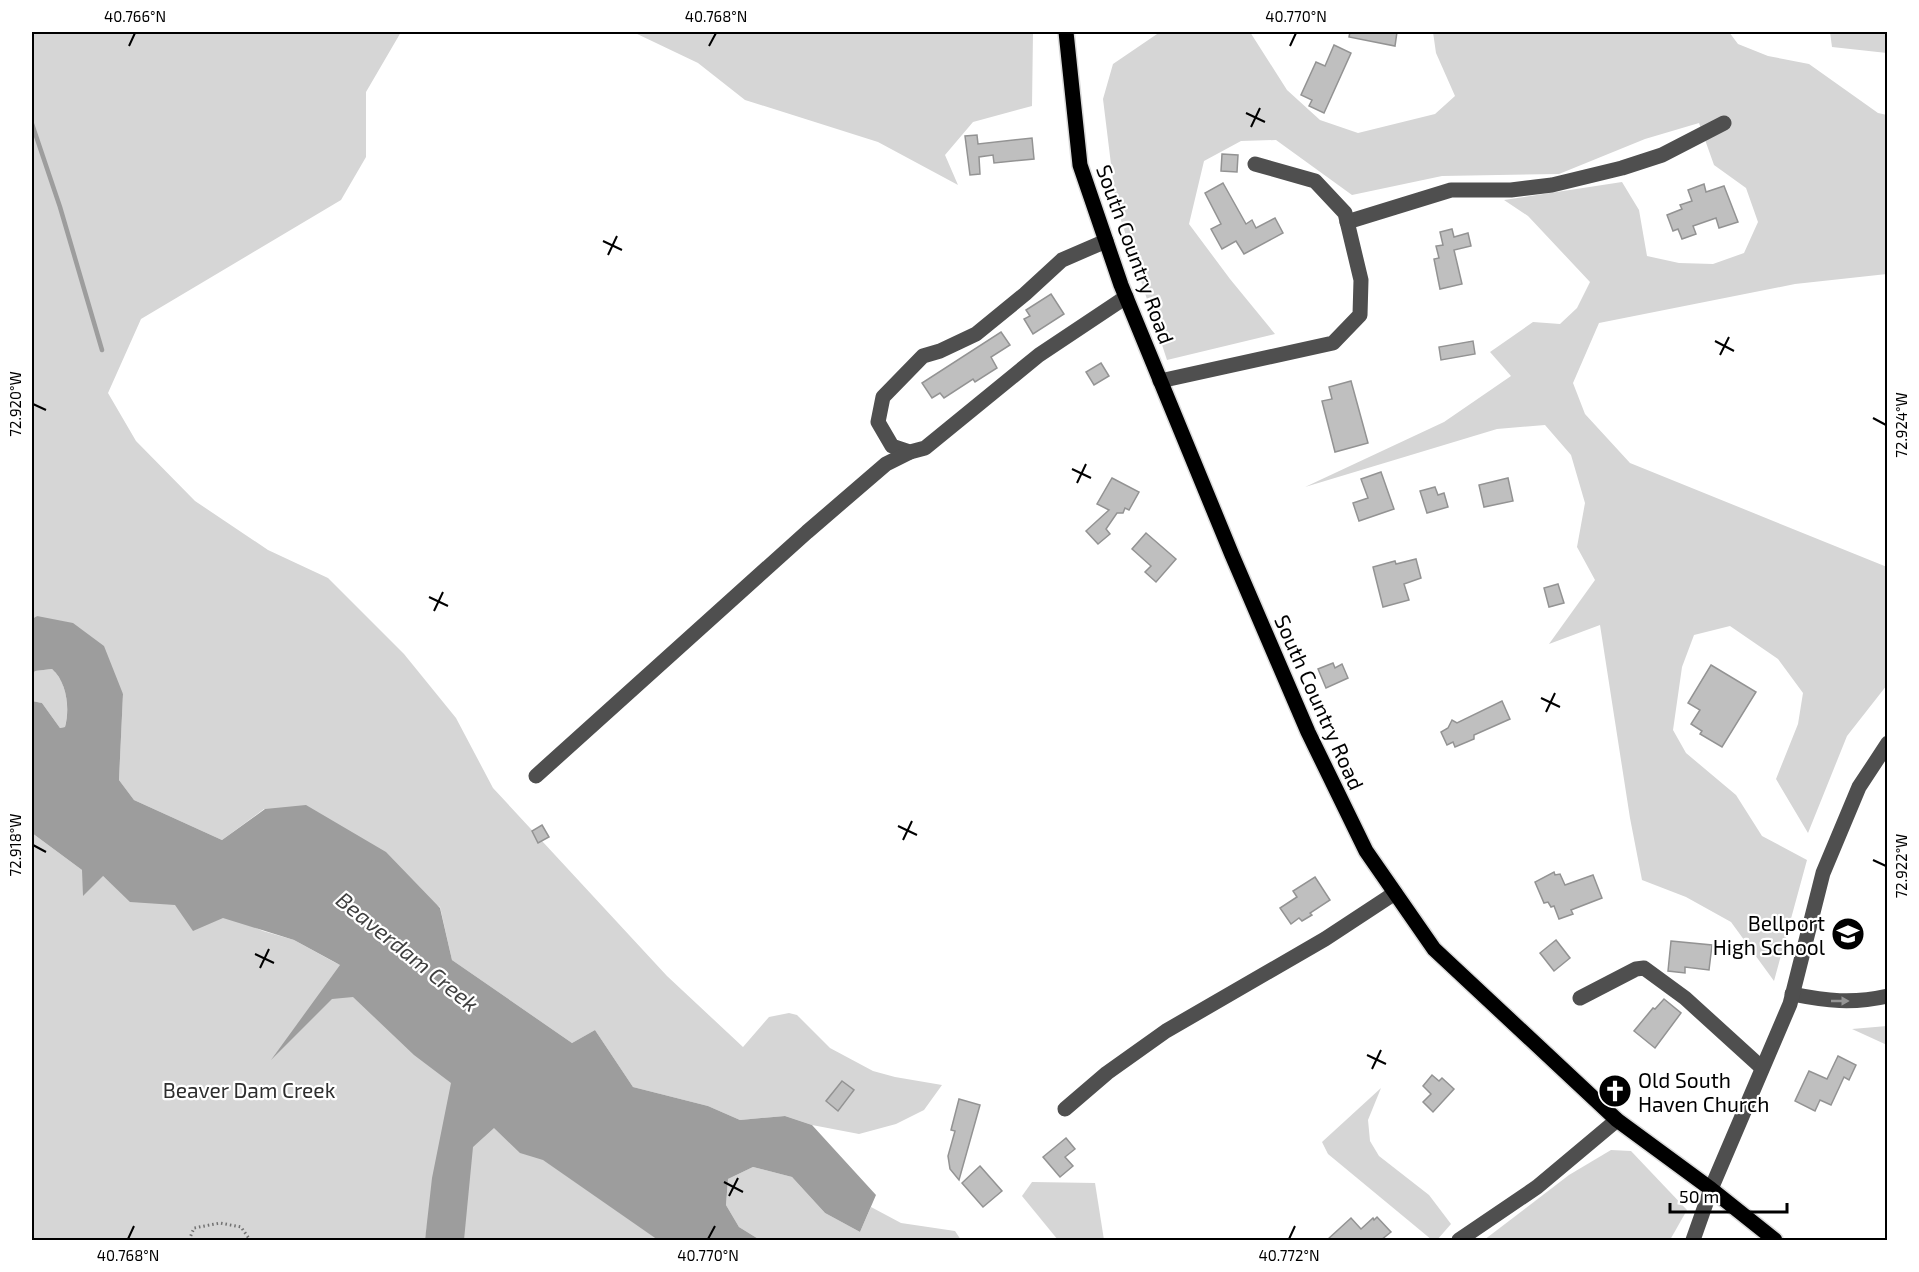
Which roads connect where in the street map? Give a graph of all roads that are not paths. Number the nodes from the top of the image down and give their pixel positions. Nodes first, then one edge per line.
1 (1066, 32) edge
2 (1724, 123) dead end
3 (1255, 164) dead end
4 (1347, 222) junction
5 (1106, 241) junction
6 (1126, 297) junction
7 (1160, 381) junction
8 (909, 452) junction
9 (1887, 743) edge
10 (536, 776) dead end
11 (1395, 894) junction
12 (1792, 994) junction
13 (1887, 996) edge
14 (1580, 998) dead end
15 (1762, 1068) junction
16 (1065, 1109) dead end
17 (1617, 1120) junction
18 (1711, 1189) junction
19 (1459, 1240) edge
20 (1693, 1240) edge
21 (1775, 1240) edge

1 - 5 main road, South Country Road
2 - 4 street
3 - 4 street
4 - 7 street
5 - 6 main road, South Country Road
5 - 8 street
6 - 7 main road, South Country Road
6 - 8 street
7 - 11 main road, South Country Road
8 - 10 street
9 - 12 street
11 - 16 street
11 - 17 main road, South Country Road
12 -> 13 street
12 - 15 street
14 - 15 street
15 - 18 street
17 - 18 main road, South Country Road
17 - 19 street
18 - 20 street
18 - 21 main road, South Country Road

